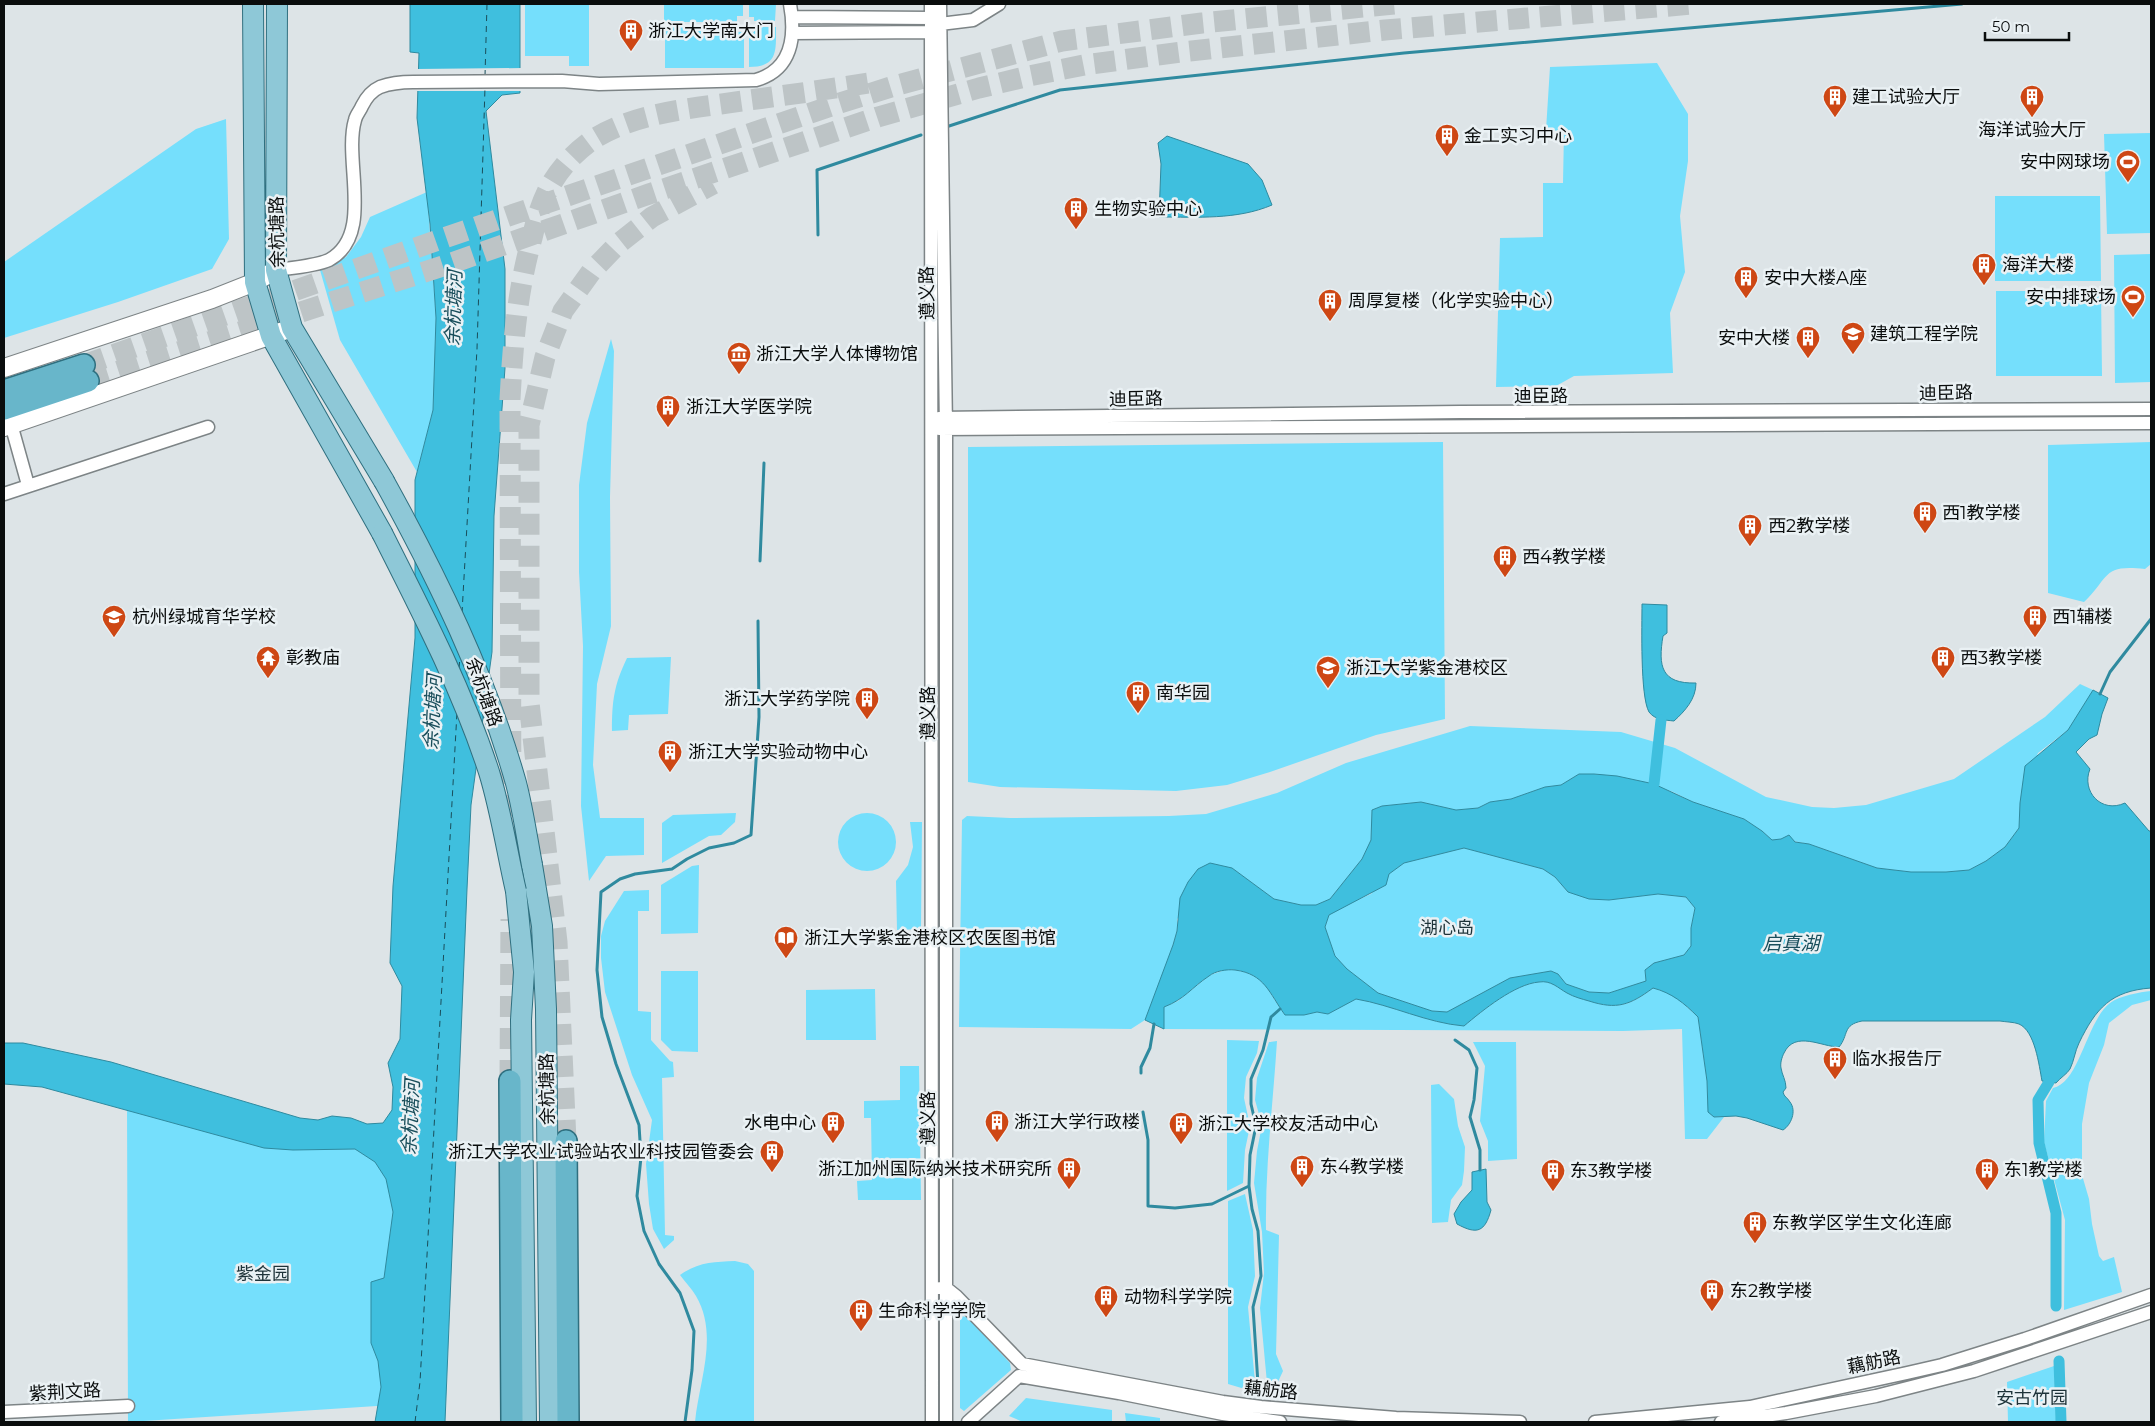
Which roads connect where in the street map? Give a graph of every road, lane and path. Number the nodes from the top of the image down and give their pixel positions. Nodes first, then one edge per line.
1 (253, 4) edge
2 (277, 4) edge
3 (790, 4) edge
4 (931, 4) edge
5 (940, 4) edge
6 (999, 4) edge
7 (792, 17) junction
8 (934, 25) junction
9 (792, 33) junction
10 (276, 270) junction
11 (255, 282) junction
12 (292, 328) junction
13 (271, 336) junction
14 (4, 368) edge
15 (4, 391) edge
16 (2151, 409) edge
17 (6, 420) edge
18 (2151, 423) edge
19 (931, 424) junction
20 (946, 424) junction
21 (208, 427) dead end
22 (28, 485) junction
23 (4, 494) edge
24 (932, 565) junction
25 (945, 565) junction
26 (510, 1081) tunnel mouth
27 (566, 1141) tunnel mouth
28 (932, 1288) junction
29 (946, 1288) junction
30 (2151, 1295) edge
31 (2151, 1312) edge
32 (1020, 1370) junction
33 (128, 1406) dead end
34 (4, 1412) edge
35 (512, 1422) edge
36 (526, 1422) edge
37 (550, 1422) edge
38 (568, 1422) edge
39 (932, 1422) edge
40 (946, 1422) edge
41 (968, 1422) edge
42 (1280, 1422) edge
43 (1520, 1422) edge
44 (1595, 1422) edge
45 (1721, 1422) edge

1 - 11 main road, 余杭塘路
2 - 10 main road, 余杭塘路
3 - 7 street
4 - 8 street, 遵义路
5 - 8 street, 遵义路
6 - 8 street
7 - 8 street
7 - 9 street
8 - 9 street
8 - 19 street, 遵义路
8 - 20 street, 遵义路
9 - 10 street
10 - 11 main road
10 - 12 main road, 余杭塘路
11 - 13 main road, 余杭塘路
11 - 14 main road
12 - 13 main road
12 - 37 main road, 余杭塘路, bridge
13 - 17 main road
13 - 36 main road, 余杭塘路, bridge
15 - 17 highway
16 - 20 street, 迪臣路
17 - 22 street
18 - 20 street, 迪臣路
19 - 20 street, 迪臣路
19 - 24 street, 遵义路
20 - 25 street, 遵义路
21 - 22 street
22 - 23 street
24 - 25 street
24 - 28 street, 遵义路
25 - 29 street, 遵义路
26 - 35 highway
27 - 38 highway
28 - 29 street
28 - 39 street, 遵义路
29 - 32 street
29 - 40 street, 遵义路
30 - 44 street, 藕舫路
31 - 45 street, 藕舫路
32 - 41 street
32 - 42 street, 藕舫路
32 - 43 street, 藕舫路
33 - 34 street, 紫荆文路

